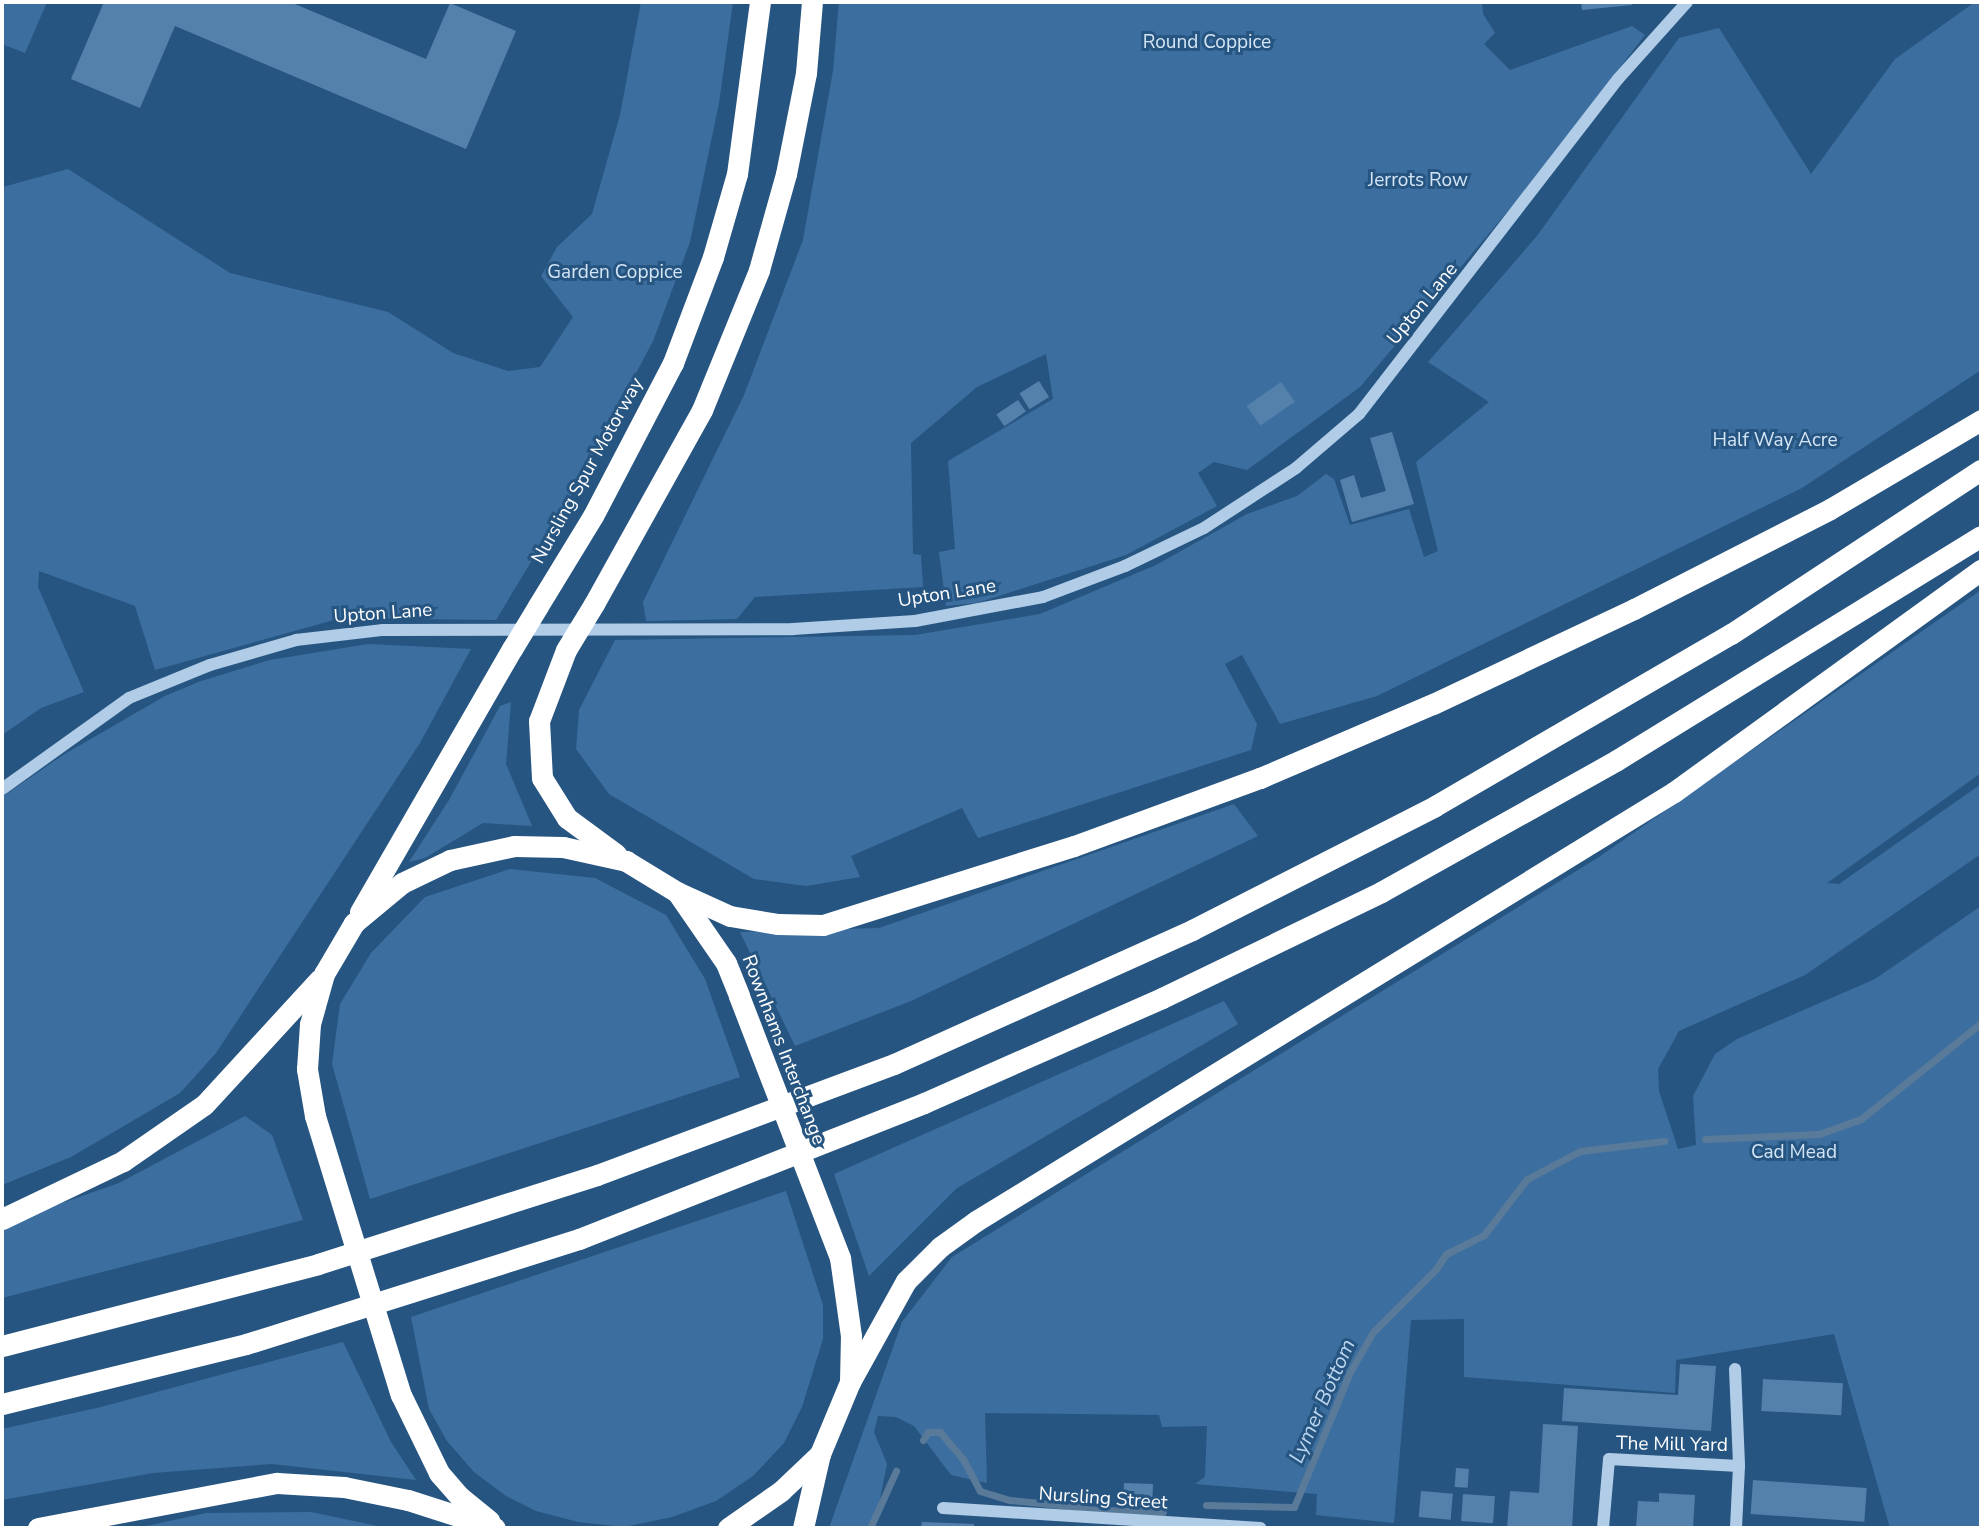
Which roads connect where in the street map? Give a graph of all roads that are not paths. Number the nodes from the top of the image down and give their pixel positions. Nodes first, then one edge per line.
1 (760, 2) edge
2 (812, 2) edge
3 (1687, 2) edge
4 (1981, 420) edge
5 (1981, 470) edge
6 (1981, 536) edge
7 (1981, 569) edge
8 (2, 789) edge
9 (626, 861) junction
10 (677, 892) junction
11 (354, 923) junction
12 (324, 974) junction
13 (2, 1219) edge
14 (2, 1346) edge
15 (1735, 1370) dead end
16 (850, 1382) junction
17 (2, 1404) edge
18 (820, 1454) junction
19 (1738, 1466) junction
20 (943, 1508) dead end
21 (1056, 1522) edge
22 (38, 1528) edge
23 (498, 1528) edge
24 (728, 1528) edge
25 (803, 1528) edge
26 (1260, 1528) edge
27 (1603, 1528) edge
28 (1736, 1528) edge

1 - 11 highway, Nursling Spur Motorway, bridge
2 - 9 highway, bridge
3 - 8 street, Upton Lane
4 - 10 highway
5 - 14 highway
6 - 17 highway
7 - 16 highway
9 - 10 highway, Rownhams Interchange
9 - 11 highway, Rownhams Interchange
10 - 16 highway, Rownhams Interchange, bridge
11 - 12 highway, Rownhams Interchange
12 - 13 highway
12 - 23 highway, Rownhams Interchange, bridge
15 - 19 street
16 - 18 highway, Rownhams Interchange
18 - 24 highway, Rownhams Interchange
18 - 25 highway
19 - 27 street, The Mill Yard
19 - 28 street, The Mill Yard
20 - 21 street, Nursling Street
21 - 26 street, Nursling Street
22 - 23 highway

